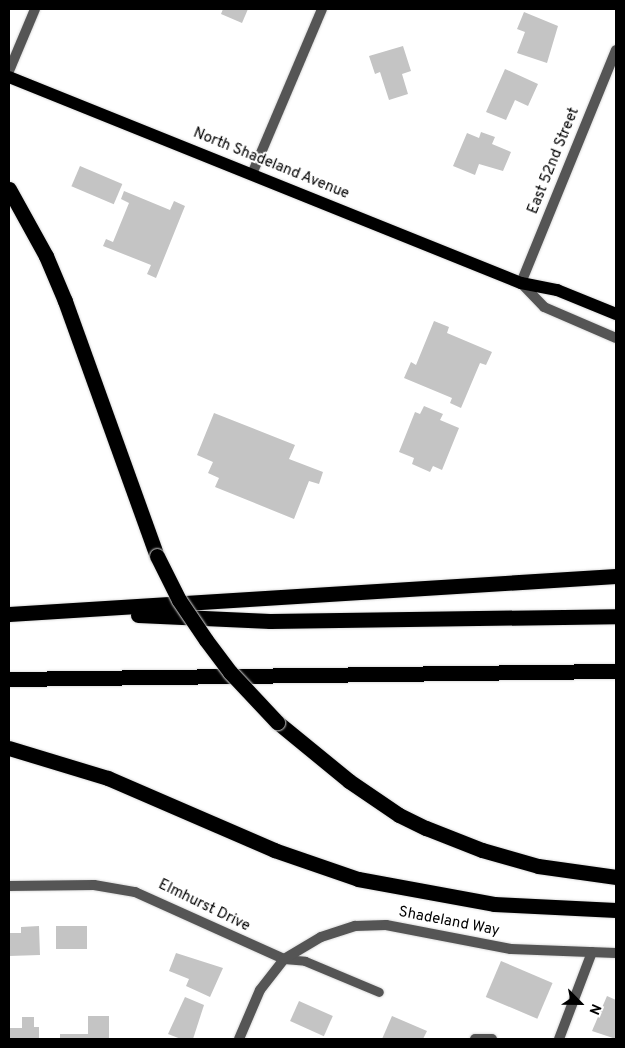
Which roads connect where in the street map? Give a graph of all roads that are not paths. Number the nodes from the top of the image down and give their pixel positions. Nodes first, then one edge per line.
1 (35, 9) edge
2 (322, 9) edge
3 (616, 50) edge
4 (9, 71) edge
5 (9, 77) edge
6 (252, 174) junction
7 (9, 189) edge
8 (521, 282) junction
9 (616, 314) edge
10 (616, 338) edge
11 (616, 576) edge
12 (69, 612) junction
13 (9, 614) edge
14 (616, 616) edge
15 (616, 671) edge
16 (9, 679) edge
17 (9, 748) edge
18 (616, 877) edge
19 (9, 886) edge
20 (616, 910) edge
21 (592, 952) junction
22 (616, 954) edge
23 (284, 959) junction
24 (379, 992) dead end
25 (238, 1039) edge
26 (475, 1039) edge
27 (492, 1039) edge
28 (559, 1039) edge

1 - 4 street
2 - 6 street
3 - 8 street, East 52nd Street
5 - 6 main road, North Shadeland Avenue
6 - 8 main road, North Shadeland Avenue
7 - 18 highway, bridge
8 - 9 main road, North Shadeland Avenue
8 - 10 street, North Shadeland Avenue
11 - 12 highway
12 - 13 highway
12 - 14 highway
15 - 16 highway
17 - 20 highway
19 - 23 street, Elmhurst Drive
21 - 22 street, Shadeland Way
21 - 23 street, Shadeland Way
21 - 28 street
23 - 24 lane, Elmhurst Drive
23 - 25 street
26 - 27 street

